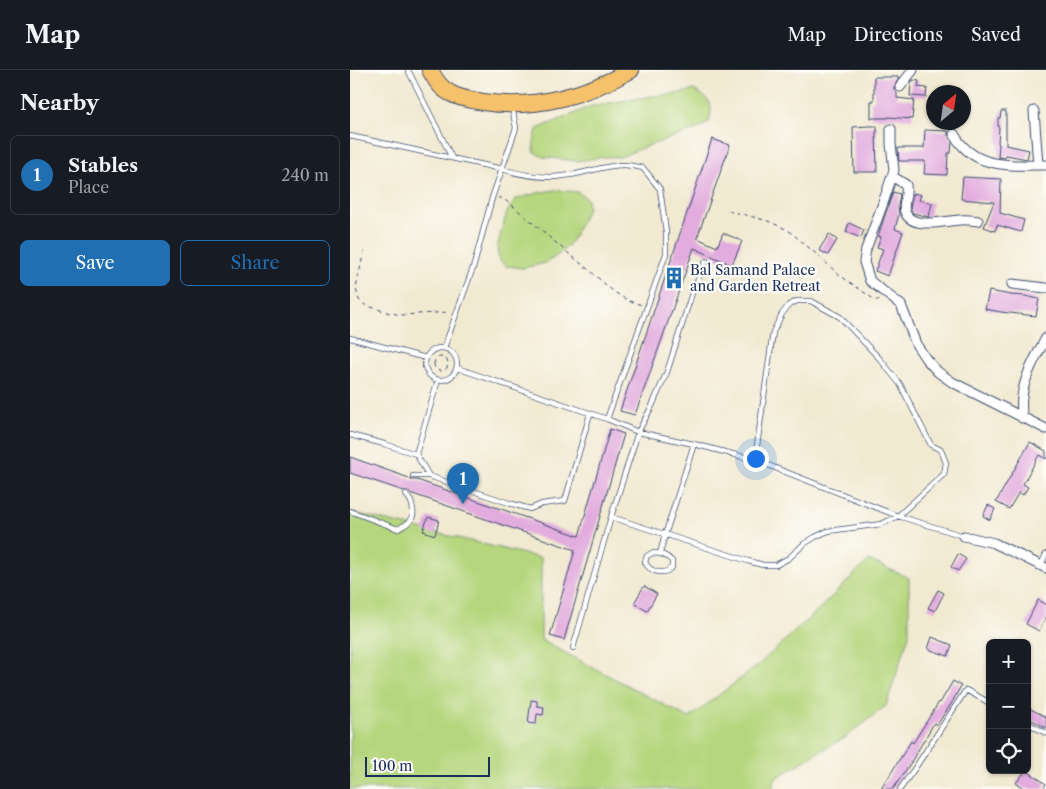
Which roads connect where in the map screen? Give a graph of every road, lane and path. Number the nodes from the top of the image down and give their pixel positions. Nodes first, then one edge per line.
1 (408, 70) edge
2 (430, 70) edge
3 (631, 70) edge
4 (914, 70) edge
5 (900, 87) dead end
6 (512, 104) junction
7 (1034, 111) dead end
8 (891, 129) dead end
9 (954, 134) dead end
10 (350, 136) edge
11 (452, 158) junction
12 (1042, 165) edge
13 (502, 169) junction
14 (892, 176) junction
15 (492, 198) junction
16 (728, 211) dead end
17 (978, 221) dead end
18 (364, 251) dead end
19 (706, 261) dead end
20 (1012, 284) dead end
21 (1046, 288) edge
22 (893, 298) junction
23 (647, 307) junction
24 (458, 311) junction
25 (350, 338) edge
26 (1046, 338) edge
27 (444, 348) junction
28 (426, 358) junction
29 (457, 368) junction
30 (443, 371) joint
31 (438, 380) junction
32 (590, 414) junction
33 (1022, 418) junction
34 (607, 419) junction
35 (1046, 429) edge
36 (638, 432) junction
37 (350, 435) edge
38 (694, 444) junction
39 (416, 454) junction
40 (756, 460) junction
41 (413, 476) dead end
42 (428, 476) junction
43 (406, 495) dead end
44 (350, 511) edge
45 (898, 516) junction
46 (611, 517) junction
47 (665, 535) junction
48 (964, 536) joint
49 (660, 553) junction
50 (1046, 554) edge
51 (1043, 566) edge
52 (572, 648) dead end
53 (986, 701) edge
54 (1031, 725) edge
55 (1046, 733) edge
56 (900, 789) edge

1 - 11 lane
2 - 6 highway
3 - 6 highway
4 - 5 street
6 - 13 lane
7 - 12 street
8 - 14 street
9 - 12 street
10 - 11 lane
11 - 13 lane
13 - 15 lane
13 - 23 lane
14 - 17 street
14 - 22 street
15 - 23 path
15 - 24 lane
16 - 22 path
18 - 24 path
19 - 36 lane
20 - 21 street
22 - 33 street
23 - 34 lane
24 - 27 lane
25 - 28 lane
26 - 33 street
27 - 28 lane
27 - 29 lane
28 - 31 lane
29 - 31 lane
29 - 32 lane
30 - 30 path
31 - 39 lane
32 - 34 lane
32 - 42 lane
33 - 35 street
34 - 36 lane
36 - 38 lane
36 - 46 lane
37 - 39 lane
38 - 40 lane
38 - 47 lane
39 - 42 lane
40 - 45 lane
40 - 45 lane
41 - 42 lane
43 - 44 lane
45 - 47 lane
45 - 48 lane
46 - 47 lane
46 - 52 lane
47 - 49 lane
48 - 51 street
49 - 49 lane
50 - 51 lane
53 - 56 lane
54 - 55 lane

